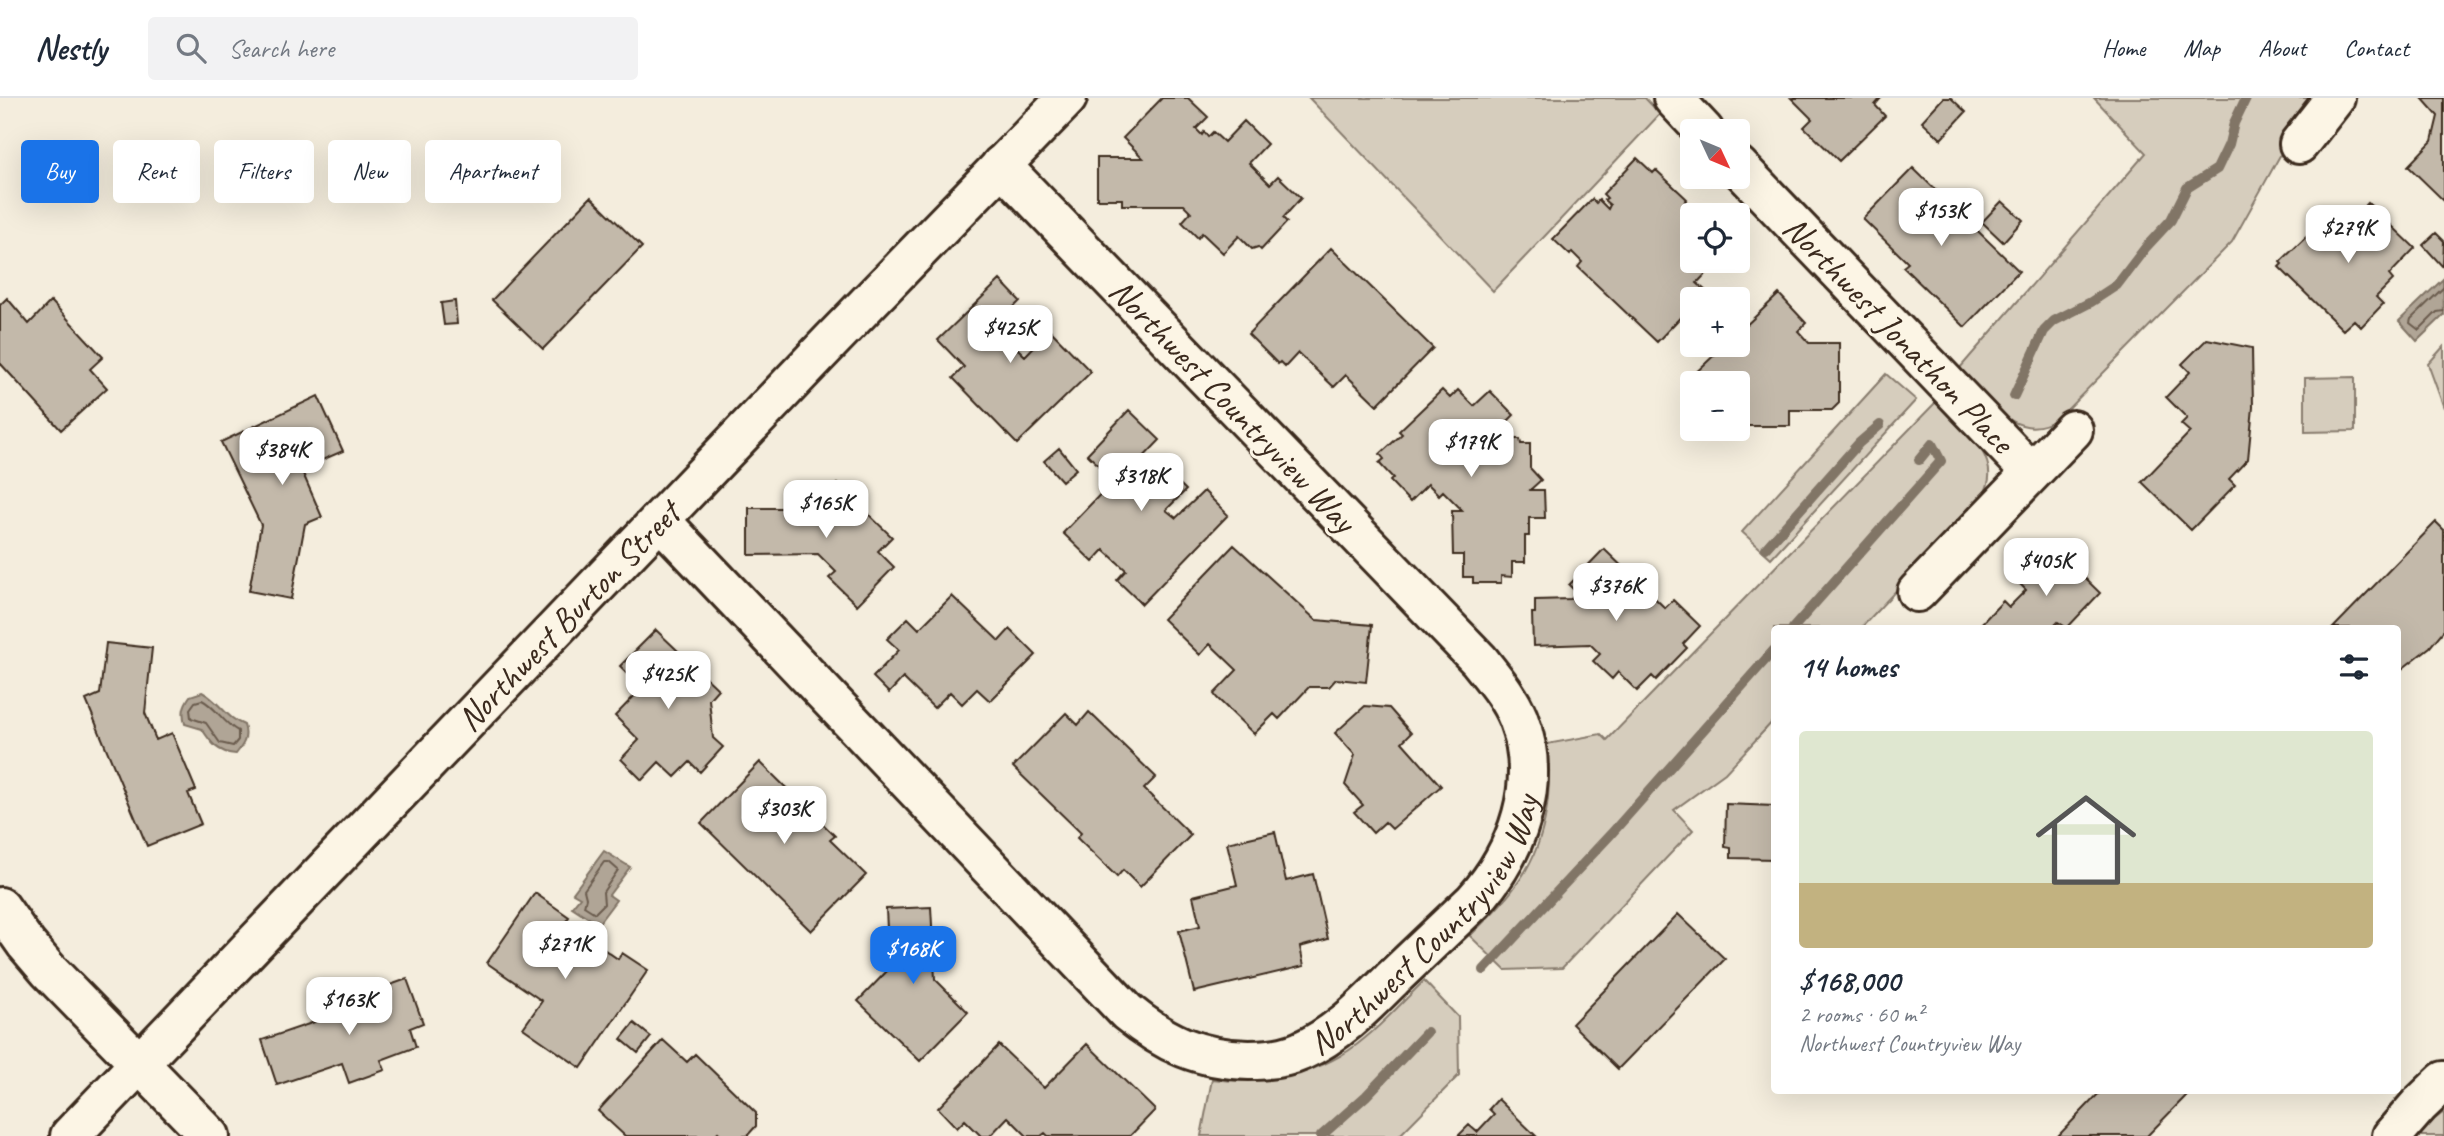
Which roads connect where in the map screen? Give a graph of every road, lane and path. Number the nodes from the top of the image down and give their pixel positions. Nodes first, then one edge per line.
1 (1067, 98) edge
2 (1673, 98) edge
3 (2335, 98) edge
4 (1693, 119) edge
5 (2299, 144) dead end
6 (1001, 165) junction
7 (1750, 179) edge
8 (2073, 430) dead end
9 (2031, 472) junction
10 (660, 520) junction
11 (1917, 592) dead end
12 (0, 907) edge
13 (139, 1065) junction
14 (2444, 1081) edge
15 (70, 1136) edge
16 (210, 1136) edge
17 (2392, 1136) edge

1 - 6 street, Northwest Burton Street
2 - 4 street
3 - 5 street
6 - 10 street, Northwest Burton Street
6 - 10 street, Northwest Countryview Way
7 - 9 street, Northwest Jonathon Place
8 - 9 street, Northwest Jonathon Place
9 - 11 street, Northwest Jonathon Place
10 - 13 street, Northwest Burton Street
12 - 13 street
13 - 15 street, Northwest Burton Street
13 - 16 street
14 - 17 street

